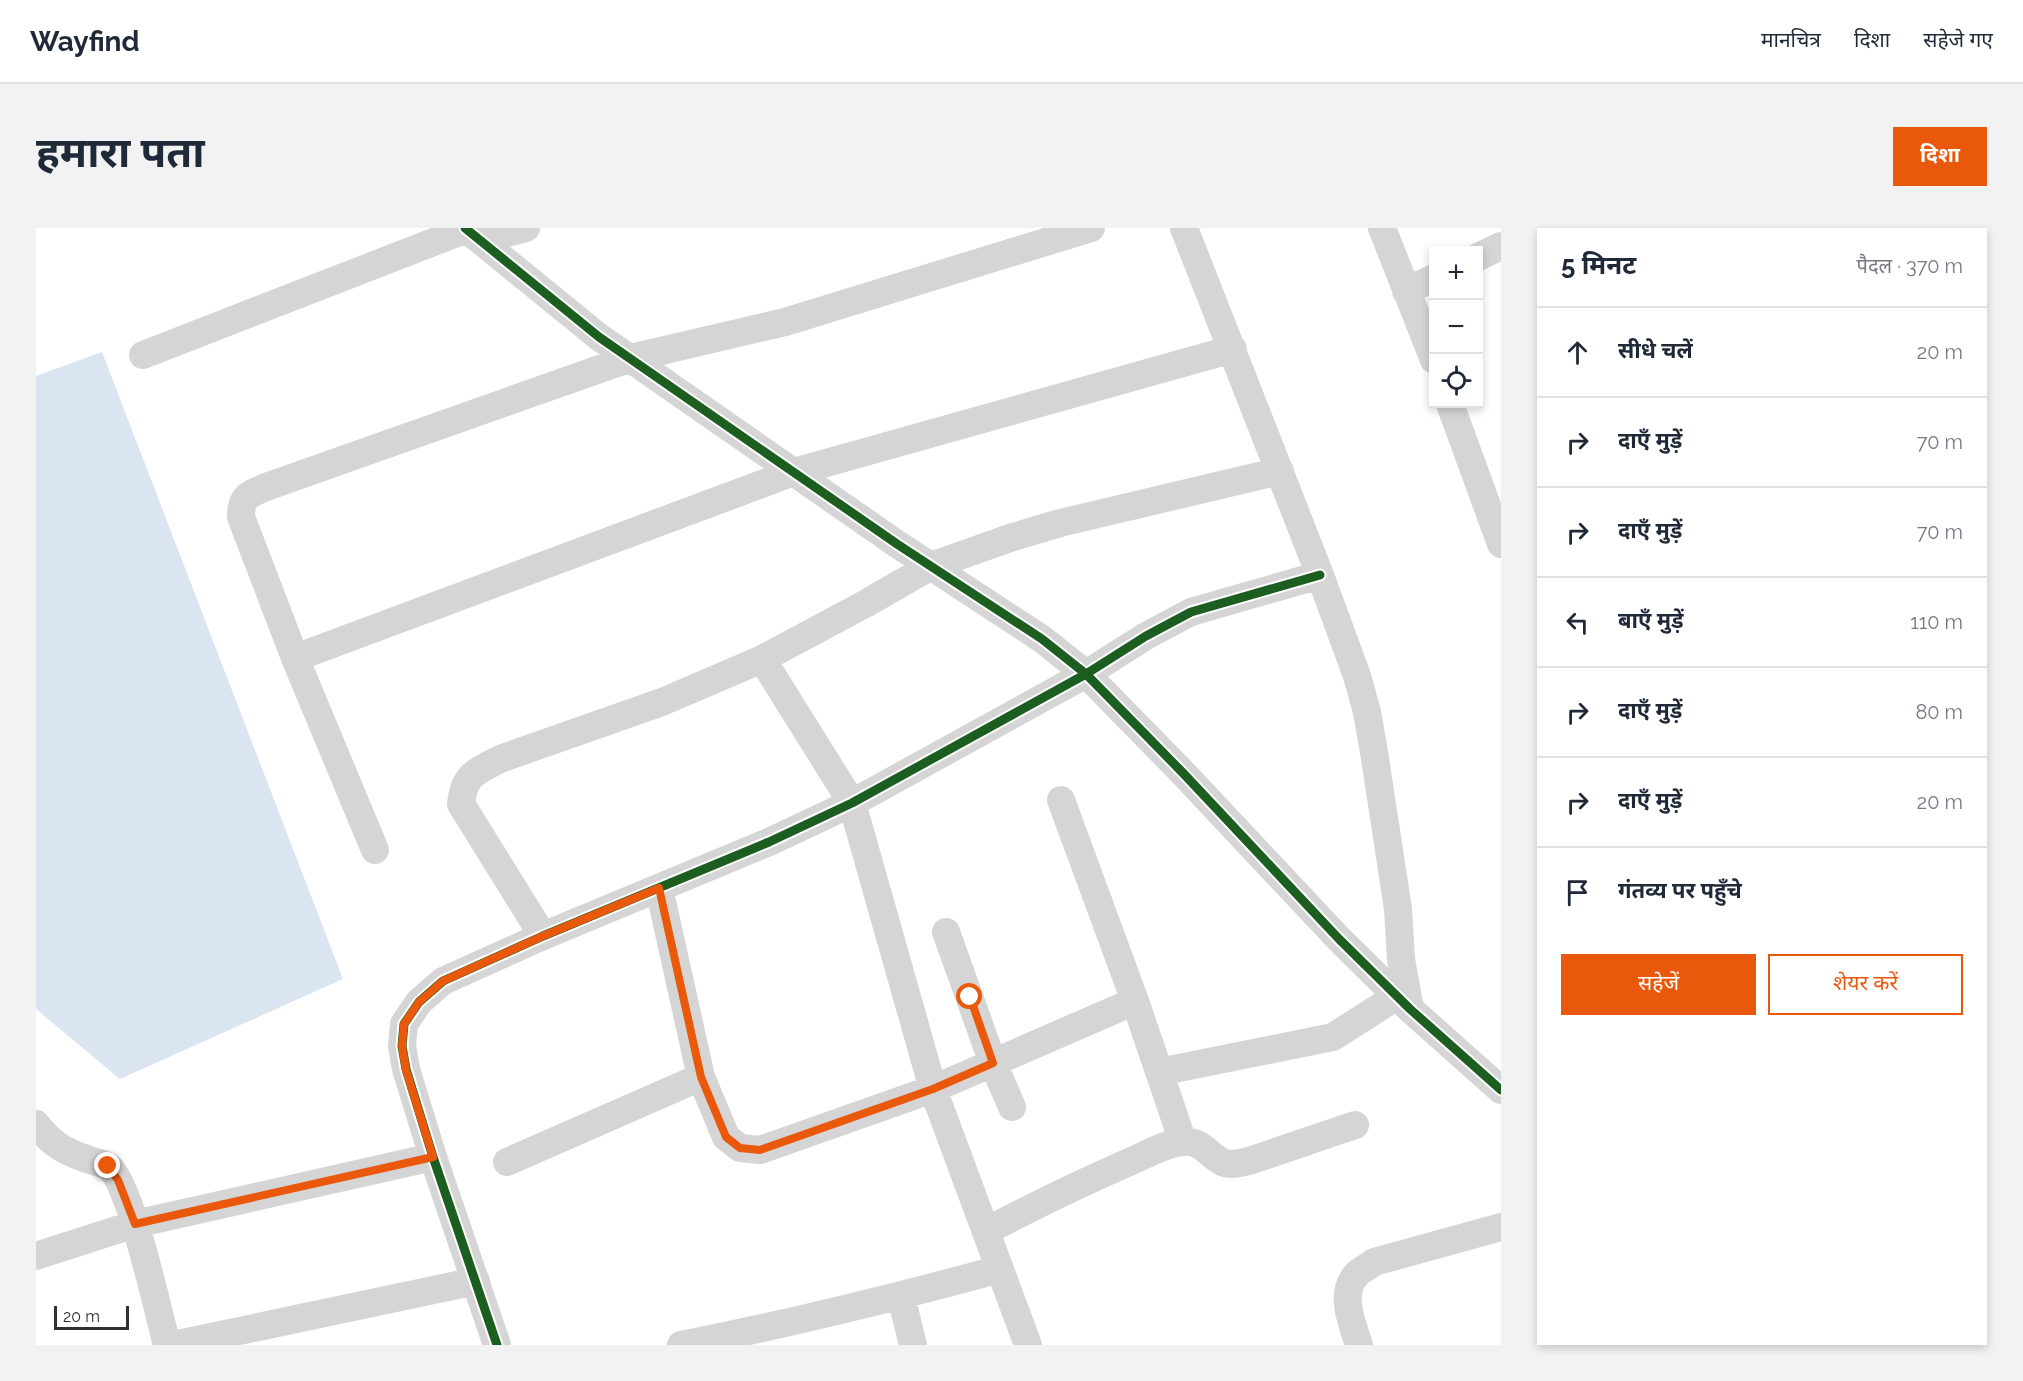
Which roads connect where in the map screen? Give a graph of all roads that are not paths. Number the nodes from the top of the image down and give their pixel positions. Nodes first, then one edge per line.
1 (526, 228) edge
2 (1091, 228) edge
3 (1184, 228) edge
4 (1382, 228) edge
5 (471, 232) edge
6 (1501, 246) edge
7 (1483, 255) edge
8 (1429, 280) edge
9 (1406, 291) junction
10 (1233, 349) junction
11 (1432, 354) edge
12 (142, 355) dead end
13 (631, 358) junction
14 (1451, 408) edge
15 (1280, 471) junction
16 (794, 472) junction
17 (1501, 544) edge
18 (930, 566) junction
19 (1320, 575) junction
20 (295, 658) junction
21 (762, 659) junction
22 (1086, 674) junction
23 (1061, 800) dead end
24 (852, 803) junction
25 (375, 850) dead end
26 (659, 888) junction
27 (946, 932) dead end
28 (543, 936) junction
29 (1135, 1002) junction
30 (1404, 1003) junction
31 (993, 1063) junction
32 (1159, 1072) junction
33 (701, 1077) junction
34 (1499, 1086) edge
35 (933, 1089) junction
36 (1012, 1107) dead end
37 (36, 1124) edge
38 (1355, 1125) dead end
39 (1183, 1142) junction
40 (433, 1157) junction
41 (507, 1162) dead end
42 (135, 1224) junction
43 (1501, 1227) edge
44 (986, 1231) junction
45 (36, 1256) edge
46 (1000, 1269) junction
47 (476, 1281) junction
48 (901, 1296) junction
49 (752, 1338) edge
50 (167, 1345) edge
51 (173, 1345) edge
52 (497, 1345) edge
53 (681, 1345) edge
54 (914, 1345) edge
55 (1028, 1345) edge
56 (1359, 1345) edge

1 - 5 street
2 - 13 street
3 - 10 street
4 - 9 street
5 - 12 street
5 - 13 street
6 - 7 street
8 - 9 street
9 - 11 street
10 - 15 street
10 - 16 street
13 - 16 street
13 - 20 street
14 - 17 street
15 - 18 street
15 - 19 street
16 - 18 street
16 - 20 street
18 - 21 street
18 - 22 street
19 - 22 street
19 - 30 street
20 - 25 street
21 - 24 street
21 - 28 street
22 - 24 street
22 - 30 street
23 - 29 street
24 - 26 street
24 - 35 street
26 - 28 street
26 - 33 street
27 - 31 street
28 - 40 street
29 - 31 street
29 - 32 street
30 - 32 street
30 - 34 street
31 - 35 street
31 - 36 street
32 - 39 street
33 - 35 street
33 - 41 street
35 - 44 street
37 - 42 street
38 - 39 street
39 - 44 street
40 - 42 street
40 - 47 street
42 - 45 street
42 - 50 street
43 - 56 street
44 - 46 street
46 - 48 street
46 - 55 street
47 - 51 street
47 - 52 street
48 - 49 street
48 - 54 street
49 - 53 street

